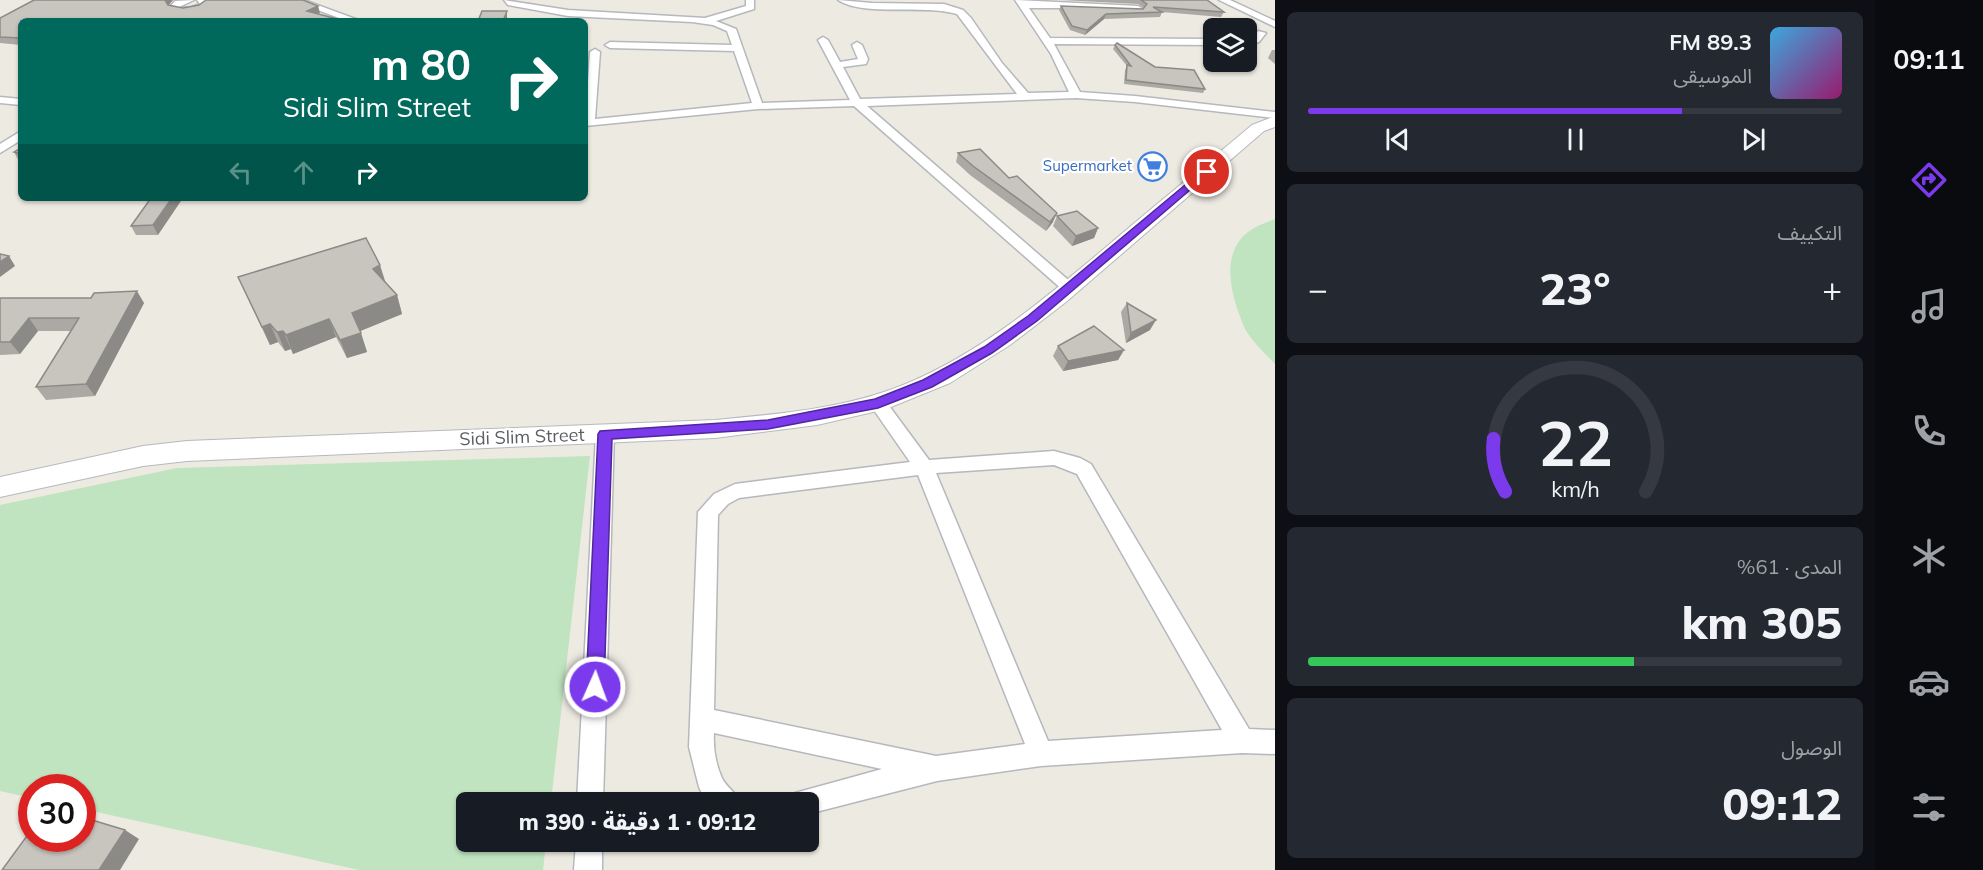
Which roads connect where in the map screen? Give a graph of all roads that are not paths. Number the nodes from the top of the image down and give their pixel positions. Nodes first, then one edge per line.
1 (190, 0) edge
2 (202, 0) edge
3 (295, 0) edge
4 (508, 0) edge
5 (750, 0) edge
6 (842, 0) edge
7 (1222, 0) edge
8 (1021, 2) edge
9 (1138, 9) edge
10 (186, 11) junction
11 (171, 18) edge
12 (347, 18) edge
13 (704, 21) junction
14 (1275, 24) edge
15 (1262, 33) dead end
16 (1257, 39) edge
17 (824, 40) dead end
18 (1048, 41) junction
19 (1203, 42) edge
20 (610, 45) dead end
21 (857, 45) dead end
22 (738, 48) junction
23 (596, 52) dead end
24 (837, 65) junction
25 (1076, 95) junction
26 (1025, 97) junction
27 (0, 100) edge
28 (18, 102) edge
29 (857, 103) junction
30 (758, 106) junction
31 (588, 115) edge
32 (1275, 115) edge
33 (1275, 121) edge
34 (588, 123) edge
35 (18, 137) edge
36 (0, 149) edge
37 (1069, 288) junction
38 (878, 403) junction
39 (605, 434) junction
40 (924, 467) junction
41 (0, 487) edge
42 (702, 719) junction
43 (1242, 741) junction
44 (1275, 742) edge
45 (1041, 754) junction
46 (937, 768) junction
47 (590, 792) edge
48 (716, 792) edge
49 (819, 798) edge
50 (589, 852) edge
51 (588, 870) edge

1 - 10 street
2 - 10 street
3 - 12 street
4 - 13 street
5 - 13 street
6 - 26 street
7 - 14 street
8 - 9 street
8 - 18 street
10 - 11 street
13 - 22 street
15 - 16 street
17 - 24 street
18 - 19 street
18 - 25 street
20 - 22 street
21 - 24 street
22 - 30 street
23 - 31 street
24 - 29 street
25 - 26 street
25 - 32 street
26 - 29 street
27 - 28 street
29 - 30 street
29 - 37 street
30 - 34 street
33 - 37 main road, Sidi Slim Street
35 - 36 street
37 - 38 main road, Sidi Slim Street
38 - 39 main road, Sidi Slim Street
38 - 40 street
39 - 41 main road, Sidi Slim Street
39 - 47 street
40 - 42 street
40 - 43 street
40 - 45 street
42 - 46 street
42 - 48 street
43 - 44 street
43 - 45 street
45 - 46 street
46 - 49 street
50 - 51 street

